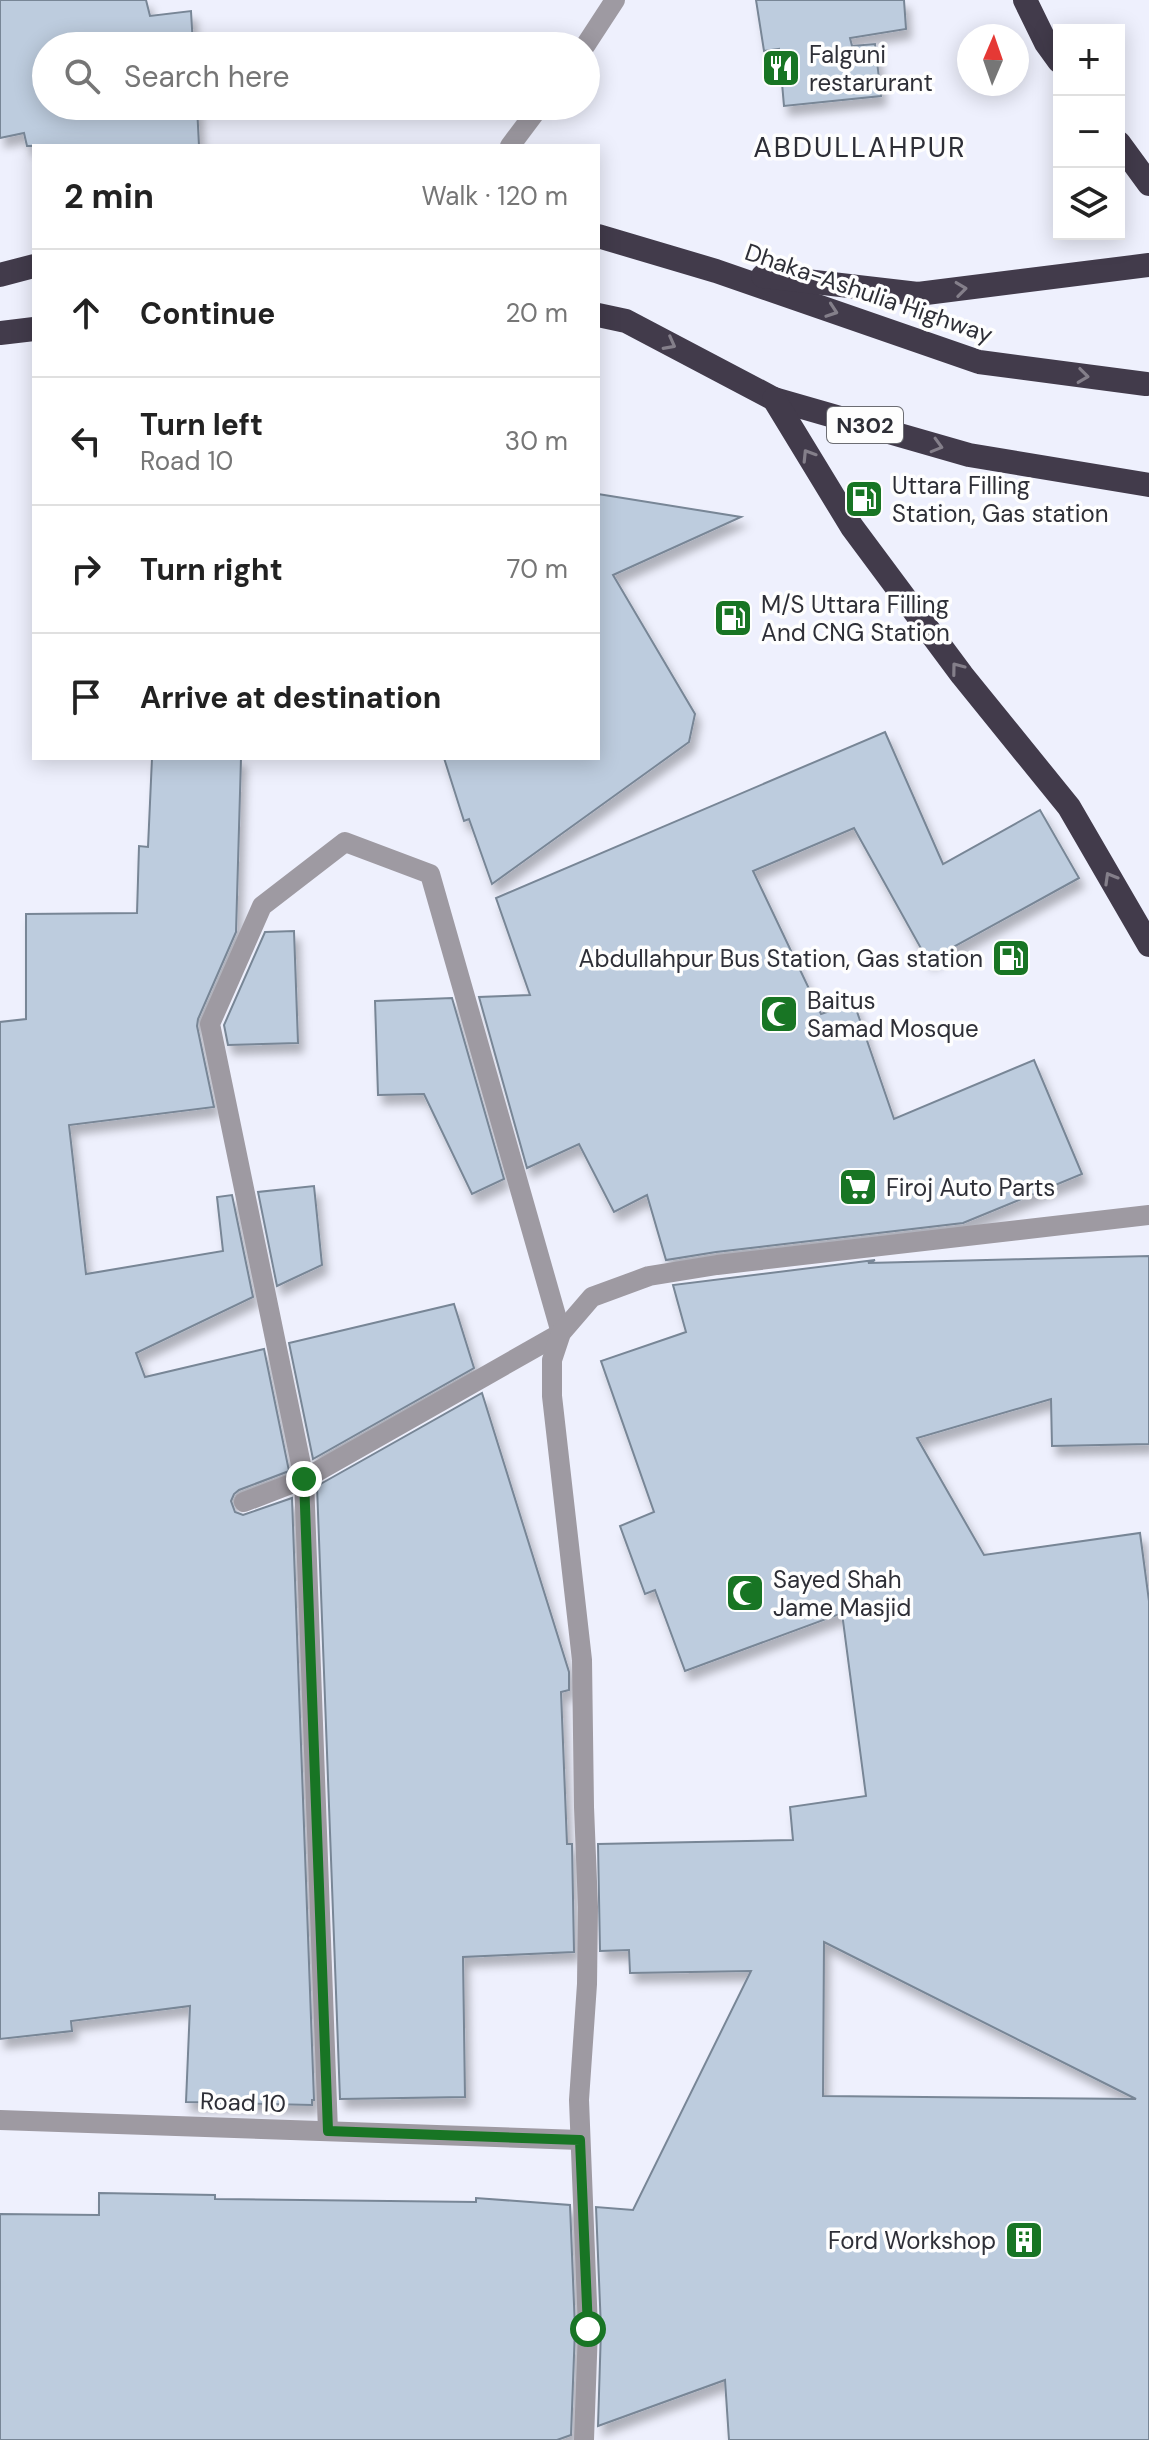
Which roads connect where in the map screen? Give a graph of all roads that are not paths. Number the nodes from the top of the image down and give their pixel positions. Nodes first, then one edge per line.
1 (615, 0) edge
2 (1025, 0) edge
3 (594, 32) edge
4 (1053, 53) edge
5 (530, 120) edge
6 (512, 144) edge
7 (1125, 151) edge
8 (1149, 184) edge
9 (600, 237) edge
10 (1149, 265) edge
11 (32, 267) edge
12 (716, 271) junction
13 (0, 275) edge
14 (600, 315) edge
15 (32, 329) edge
16 (0, 333) edge
17 (1148, 389) edge
18 (774, 399) junction
19 (1149, 485) edge
20 (1149, 945) edge
21 (1149, 1215) edge
22 (561, 1333) junction
23 (304, 1479) junction
24 (244, 1502) dead end
25 (0, 2120) edge
26 (328, 2131) junction
27 (580, 2140) junction
28 (584, 2440) edge

1 - 3 street
2 - 4 highway
5 - 6 street
7 - 8 highway
9 - 12 highway, Dhaka-Ashulia Highway
12 -> 10 highway, Dhaka-Ashulia Highway
11 - 13 highway
12 -> 17 highway, Dhaka-Ashulia Highway
14 -> 18 highway, N302
15 - 16 highway
18 -> 19 highway, N302
20 -> 18 highway
21 - 22 street
22 - 23 street
22 - 23 street
22 - 27 street
23 - 24 street
23 - 26 street
25 - 26 street, Road 10
26 - 27 street, Road 10
27 - 28 street

